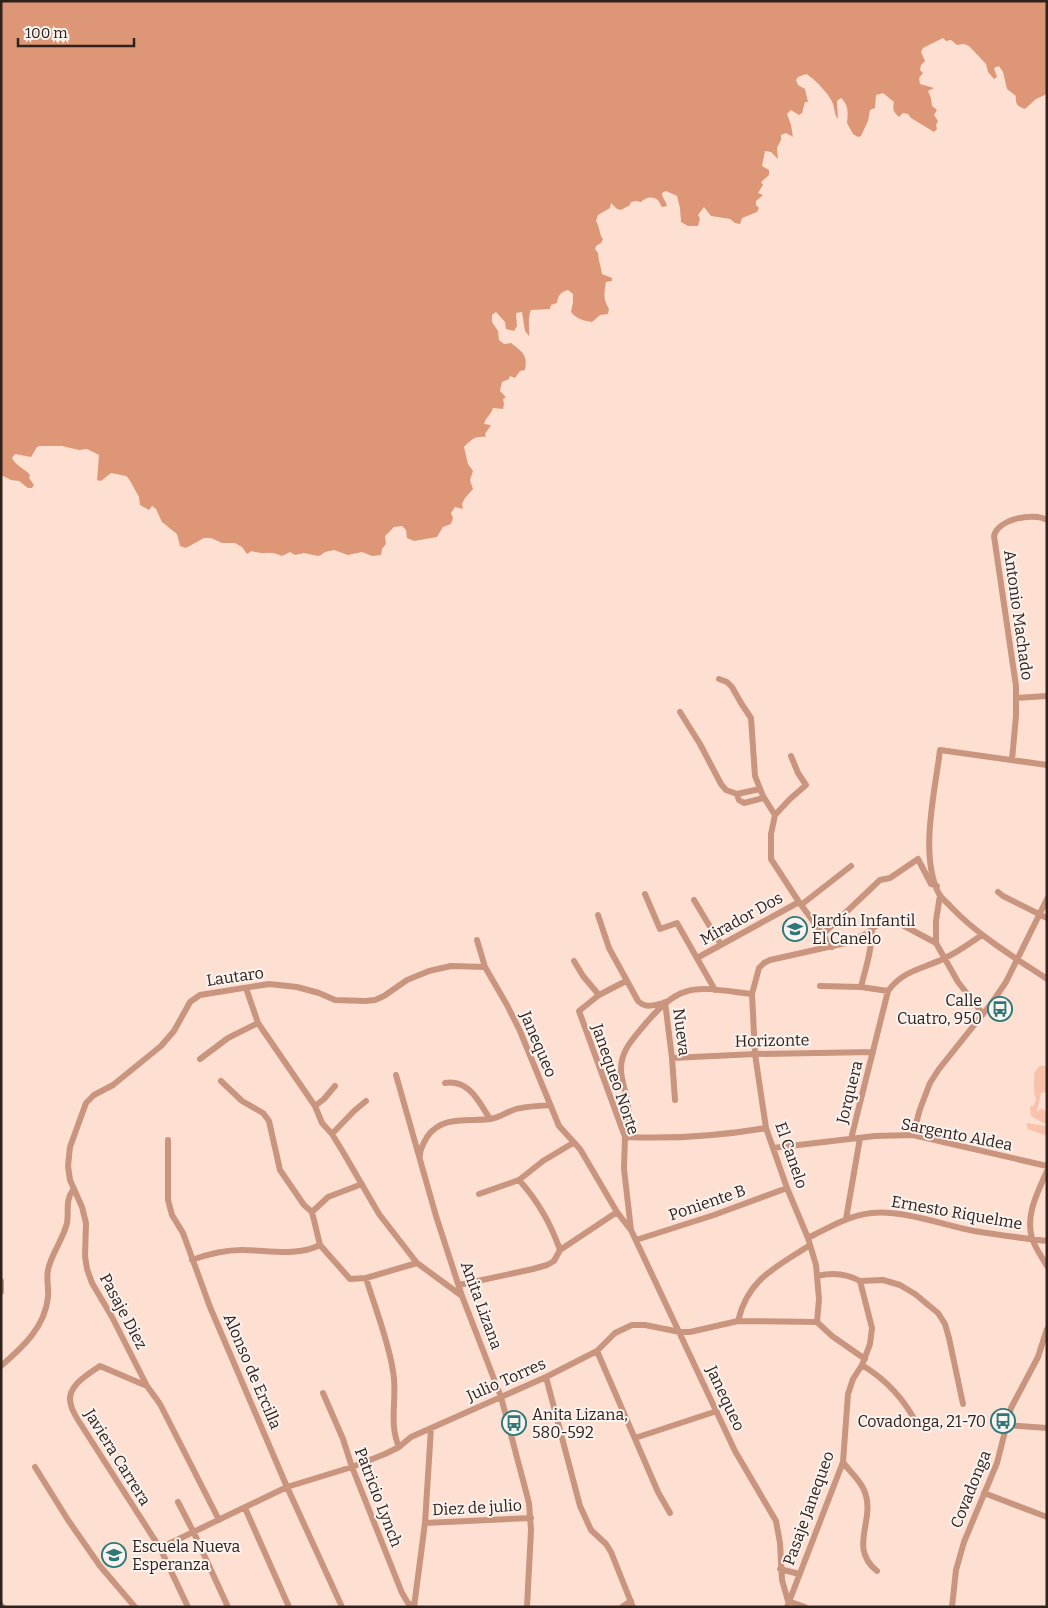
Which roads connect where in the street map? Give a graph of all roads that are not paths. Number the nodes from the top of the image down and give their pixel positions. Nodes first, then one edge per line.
1 (1047, 520) edge
2 (719, 679) dead end
3 (1047, 696) edge
4 (1016, 698) junction
5 (680, 712) dead end
6 (791, 756) dead end
7 (1012, 760) junction
8 (1047, 764) edge
9 (760, 789) junction
10 (737, 794) junction
11 (764, 798) junction
12 (775, 815) junction
13 (852, 866) dead end
14 (937, 886) junction
15 (998, 892) dead end
16 (645, 894) dead end
17 (940, 895) junction
18 (1047, 899) edge
19 (694, 900) dead end
20 (800, 904) junction
21 (598, 915) dead end
22 (1040, 915) junction
23 (1047, 918) edge
24 (872, 929) junction
25 (823, 934) junction
26 (982, 935) junction
27 (477, 940) dead end
28 (936, 943) junction
29 (721, 945) junction
30 (832, 947) junction
31 (697, 958) junction
32 (945, 958) junction
33 (1018, 959) junction
34 (574, 961) dead end
35 (485, 967) junction
36 (1047, 979) edge
37 (626, 981) junction
38 (820, 986) dead end
39 (861, 987) junction
40 (246, 988) junction
41 (714, 990) junction
42 (888, 992) junction
43 (752, 994) junction
44 (599, 995) junction
45 (665, 1002) junction
46 (983, 1014) junction
47 (258, 1023) junction
48 (873, 1052) junction
49 (755, 1054) junction
50 (672, 1058) junction
51 (200, 1059) dead end
52 (396, 1075) dead end
53 (221, 1081) dead end
54 (445, 1083) dead end
55 (335, 1086) dead end
56 (675, 1100) dead end
57 (366, 1101) dead end
58 (550, 1105) junction
59 (315, 1106) junction
60 (490, 1119) junction
61 (766, 1128) junction
62 (332, 1134) junction
63 (914, 1135) junction
64 (624, 1137) junction
65 (860, 1138) junction
66 (851, 1139) junction
67 (168, 1140) dead end
68 (573, 1143) junction
69 (773, 1148) junction
70 (420, 1156) junction
71 (1047, 1166) edge
72 (1047, 1171) edge
73 (519, 1180) junction
74 (362, 1184) junction
75 (787, 1188) junction
76 (73, 1190) junction
77 (478, 1194) dead end
78 (312, 1212) junction
79 (617, 1212) junction
80 (846, 1219) junction
81 (631, 1230) junction
82 (808, 1238) junction
83 (1032, 1239) junction
84 (636, 1240) junction
85 (1047, 1241) edge
86 (320, 1245) junction
87 (810, 1245) junction
88 (560, 1250) junction
89 (192, 1260) junction
90 (417, 1263) junction
91 (1047, 1266) edge
92 (817, 1276) junction
93 (366, 1278) junction
94 (1, 1281) edge
95 (860, 1281) junction
96 (459, 1285) junction
97 (1, 1292) edge
98 (462, 1296) junction
99 (738, 1321) junction
100 (817, 1322) junction
101 (1047, 1329) edge
102 (680, 1332) junction
103 (597, 1351) junction
104 (863, 1362) junction
105 (1, 1366) edge
106 (546, 1377) junction
107 (147, 1386) junction
108 (323, 1393) dead end
109 (501, 1397) junction
110 (963, 1404) dead end
111 (717, 1411) junction
112 (918, 1426) dead end
113 (1006, 1426) junction
114 (432, 1428) junction
115 (1047, 1428) edge
116 (635, 1438) junction
117 (400, 1447) junction
118 (843, 1462) junction
119 (35, 1467) dead end
120 (352, 1467) junction
121 (287, 1487) junction
122 (984, 1493) junction
123 (178, 1502) dead end
124 (245, 1508) junction
125 (670, 1513) dead end
126 (1047, 1517) edge
127 (531, 1518) junction
128 (219, 1520) junction
129 (424, 1524) junction
130 (194, 1533) junction
131 (160, 1548) junction
132 (780, 1570) junction
133 (877, 1571) dead end
134 (799, 1574) junction
135 (632, 1604) edge
136 (788, 1604) edge
137 (414, 1606) edge
138 (134, 1607) edge
139 (188, 1607) edge
140 (228, 1607) edge
141 (288, 1607) edge
142 (342, 1607) edge
143 (527, 1607) edge
144 (622, 1607) edge
145 (805, 1607) edge
146 (952, 1607) edge

1 - 4 street, Antonio Machado
2 - 9 street
3 - 4 street
4 - 7 street, Antonio Machado
5 - 10 street
6 - 12 street
7 - 8 street
7 - 14 street
9 - 10 street
9 - 11 street
10 - 11 street
11 - 12 street
12 - 20 street
13 - 20 street, Mirador Dos
14 - 17 street
14 - 25 street
15 - 22 street
16 - 31 street
17 - 26 street
17 - 28 street
18 - 22 street
19 - 29 street
20 - 25 street
20 - 29 street, Mirador Dos
21 - 37 street, Nueva
22 - 23 street
22 - 33 street
24 - 28 street
24 - 30 street
24 - 39 street
25 - 30 street
26 - 32 street
26 - 33 street
27 - 35 street, Janequeo
28 - 32 street
29 - 31 street, Mirador Dos
30 - 43 street, El Canelo
31 - 41 street
32 - 42 street
32 - 46 street
33 - 36 street
33 - 46 street
34 - 44 street
35 - 40 street, Lautaro
35 - 58 street, Janequeo
37 - 44 street, Janequeo Norte
37 - 45 street, Nueva
38 - 39 street
39 - 42 street
40 - 47 street
40 - 76 street, Lautaro
41 - 43 street
41 - 45 street
42 - 48 street, Jorquera
43 - 49 street, El Canelo
44 - 64 street, Janequeo Norte
45 - 50 street, Nueva
45 - 64 street
46 - 63 street
47 - 51 street
47 - 59 street
48 - 49 street, Horizonte
48 - 66 street, Jorquera
49 - 50 street, Horizonte
49 - 61 street, El Canelo
50 - 56 street, Nueva
52 - 70 street, Anita Lizana
53 - 78 street
54 - 60 street
55 - 59 street
57 - 62 street
58 - 60 street
58 - 68 street, Janequeo
59 - 62 street
60 - 70 street
61 - 64 street
61 - 69 street, El Canelo
62 - 74 street
63 - 65 street, Sargento Aldea
63 - 71 street, Sargento Aldea
64 - 81 street, Janequeo Norte
65 - 66 street, Sargento Aldea
65 - 80 street, Jorquera
66 - 69 street, Sargento Aldea
67 - 89 street, Alonso de Ercilla
68 - 73 street
68 - 79 street, Janequeo
69 - 75 street, El Canelo
70 - 96 street, Anita Lizana
72 - 83 street
73 - 77 street
73 - 88 street
74 - 78 street
74 - 90 street
75 - 82 street, El Canelo
75 - 84 street, Poniente B
76 - 105 street
76 - 107 street, Pasaje Diez
78 - 86 street
79 - 81 street, Janequeo
79 - 88 street
80 - 82 street, Ernesto Riquelme
80 - 83 street, Ernesto Riquelme
81 - 84 street, Janequeo Norte
82 - 87 street, El Canelo
83 - 85 street, Ernesto Riquelme
83 - 91 street
84 - 102 street, Janequeo
86 - 89 street
86 - 93 street
87 - 92 street, El Canelo
87 - 99 street
88 - 96 street
89 - 121 street, Alonso de Ercilla
90 - 93 street
90 - 98 street
92 - 95 street
92 - 100 street, El Canelo
93 - 117 street
94 - 97 street
95 - 104 street
95 - 110 street
96 - 98 street, Anita Lizana
98 - 109 street, Anita Lizana
99 - 100 street, Julio Torres
99 - 102 street, Julio Torres
100 - 104 street
101 - 113 street, Covadonga
102 - 103 street, Julio Torres
102 - 111 street, Janequeo
103 - 106 street, Julio Torres
103 - 116 street
104 - 112 street
104 - 118 street, Pasaje Janequeo
106 - 109 street, Julio Torres
106 - 135 street
107 - 128 street
107 - 131 street, Javiera Carrera
108 - 120 street, Patricio Lynch
109 - 114 street, Julio Torres
109 - 127 street, Anita Lizana
111 - 116 street
111 - 132 street, Janequeo
113 - 115 street
113 - 122 street, Covadonga
114 - 117 street, Julio Torres
114 - 129 street
116 - 125 street
117 - 120 street, Julio Torres
118 - 133 street
118 - 134 street, Pasaje Janequeo
119 - 138 street
120 - 121 street, Julio Torres
120 - 137 street, Patricio Lynch
121 - 124 street, Julio Torres
121 - 142 street, Alonso de Ercilla
122 - 126 street
122 - 146 street, Covadonga
123 - 130 street
124 - 128 street, Julio Torres
124 - 141 street
127 - 129 street, Diez de julio
127 - 143 street, Anita Lizana
128 - 130 street, Julio Torres
129 - 137 street
130 - 131 street, Julio Torres
130 - 140 street
131 - 139 street, Javiera Carrera
132 - 134 street
132 - 136 street, Janequeo
134 - 136 street, Pasaje Janequeo
135 - 144 street
136 - 145 street

